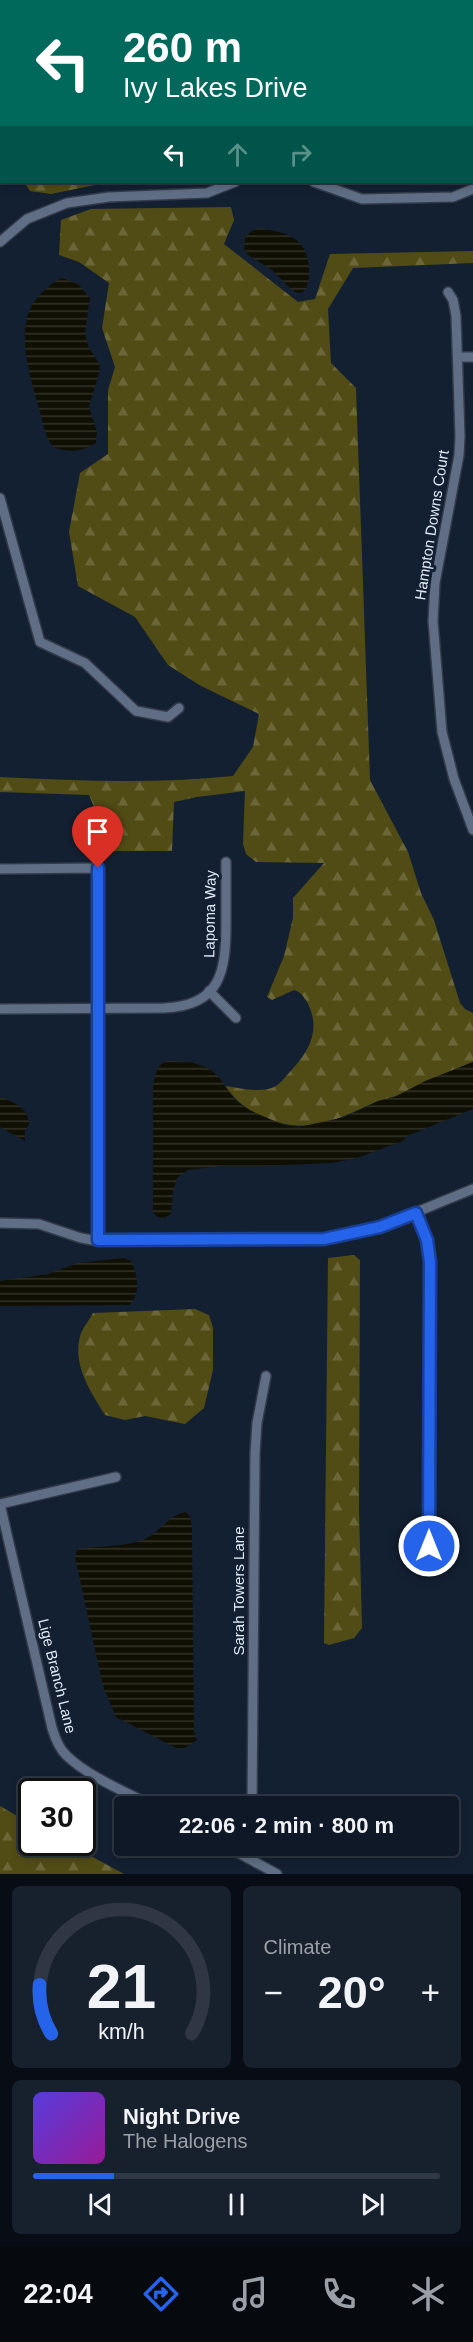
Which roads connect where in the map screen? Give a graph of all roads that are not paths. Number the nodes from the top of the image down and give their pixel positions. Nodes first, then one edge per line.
1 (232, 183) edge
2 (317, 183) edge
3 (473, 189) edge
4 (0, 242) edge
5 (448, 292) dead end
6 (458, 357) junction
7 (473, 357) edge
8 (0, 498) edge
9 (179, 708) dead end
10 (470, 812) edge
11 (473, 830) edge
12 (226, 862) dead end
13 (0, 869) edge
14 (209, 991) junction
15 (0, 1009) edge
16 (98, 1009) junction
17 (236, 1018) dead end
18 (473, 1189) edge
19 (416, 1213) junction
20 (0, 1223) edge
21 (98, 1240) junction
22 (266, 1376) dead end
23 (116, 1477) dead end
24 (0, 1504) edge
25 (436, 1569) dead end
26 (134, 1796) edge
27 (252, 1796) edge
28 (247, 1856) edge
29 (277, 1874) edge

1 - 4 street
2 - 3 street
5 - 6 street, Hampton Downs Court
6 - 7 street
6 - 10 street, Hampton Downs Court
8 - 9 street
10 - 11 street, Hampton Downs Court
12 - 14 street, Lapoma Way
13 - 16 street
14 - 16 street
14 - 17 street
15 - 16 street
16 - 21 street
18 - 19 street
19 - 21 street
19 - 25 street
20 - 21 street
22 - 27 street, Sarah Towers Lane
23 - 24 street
24 - 26 street, Lige Branch Lane
28 - 29 street

